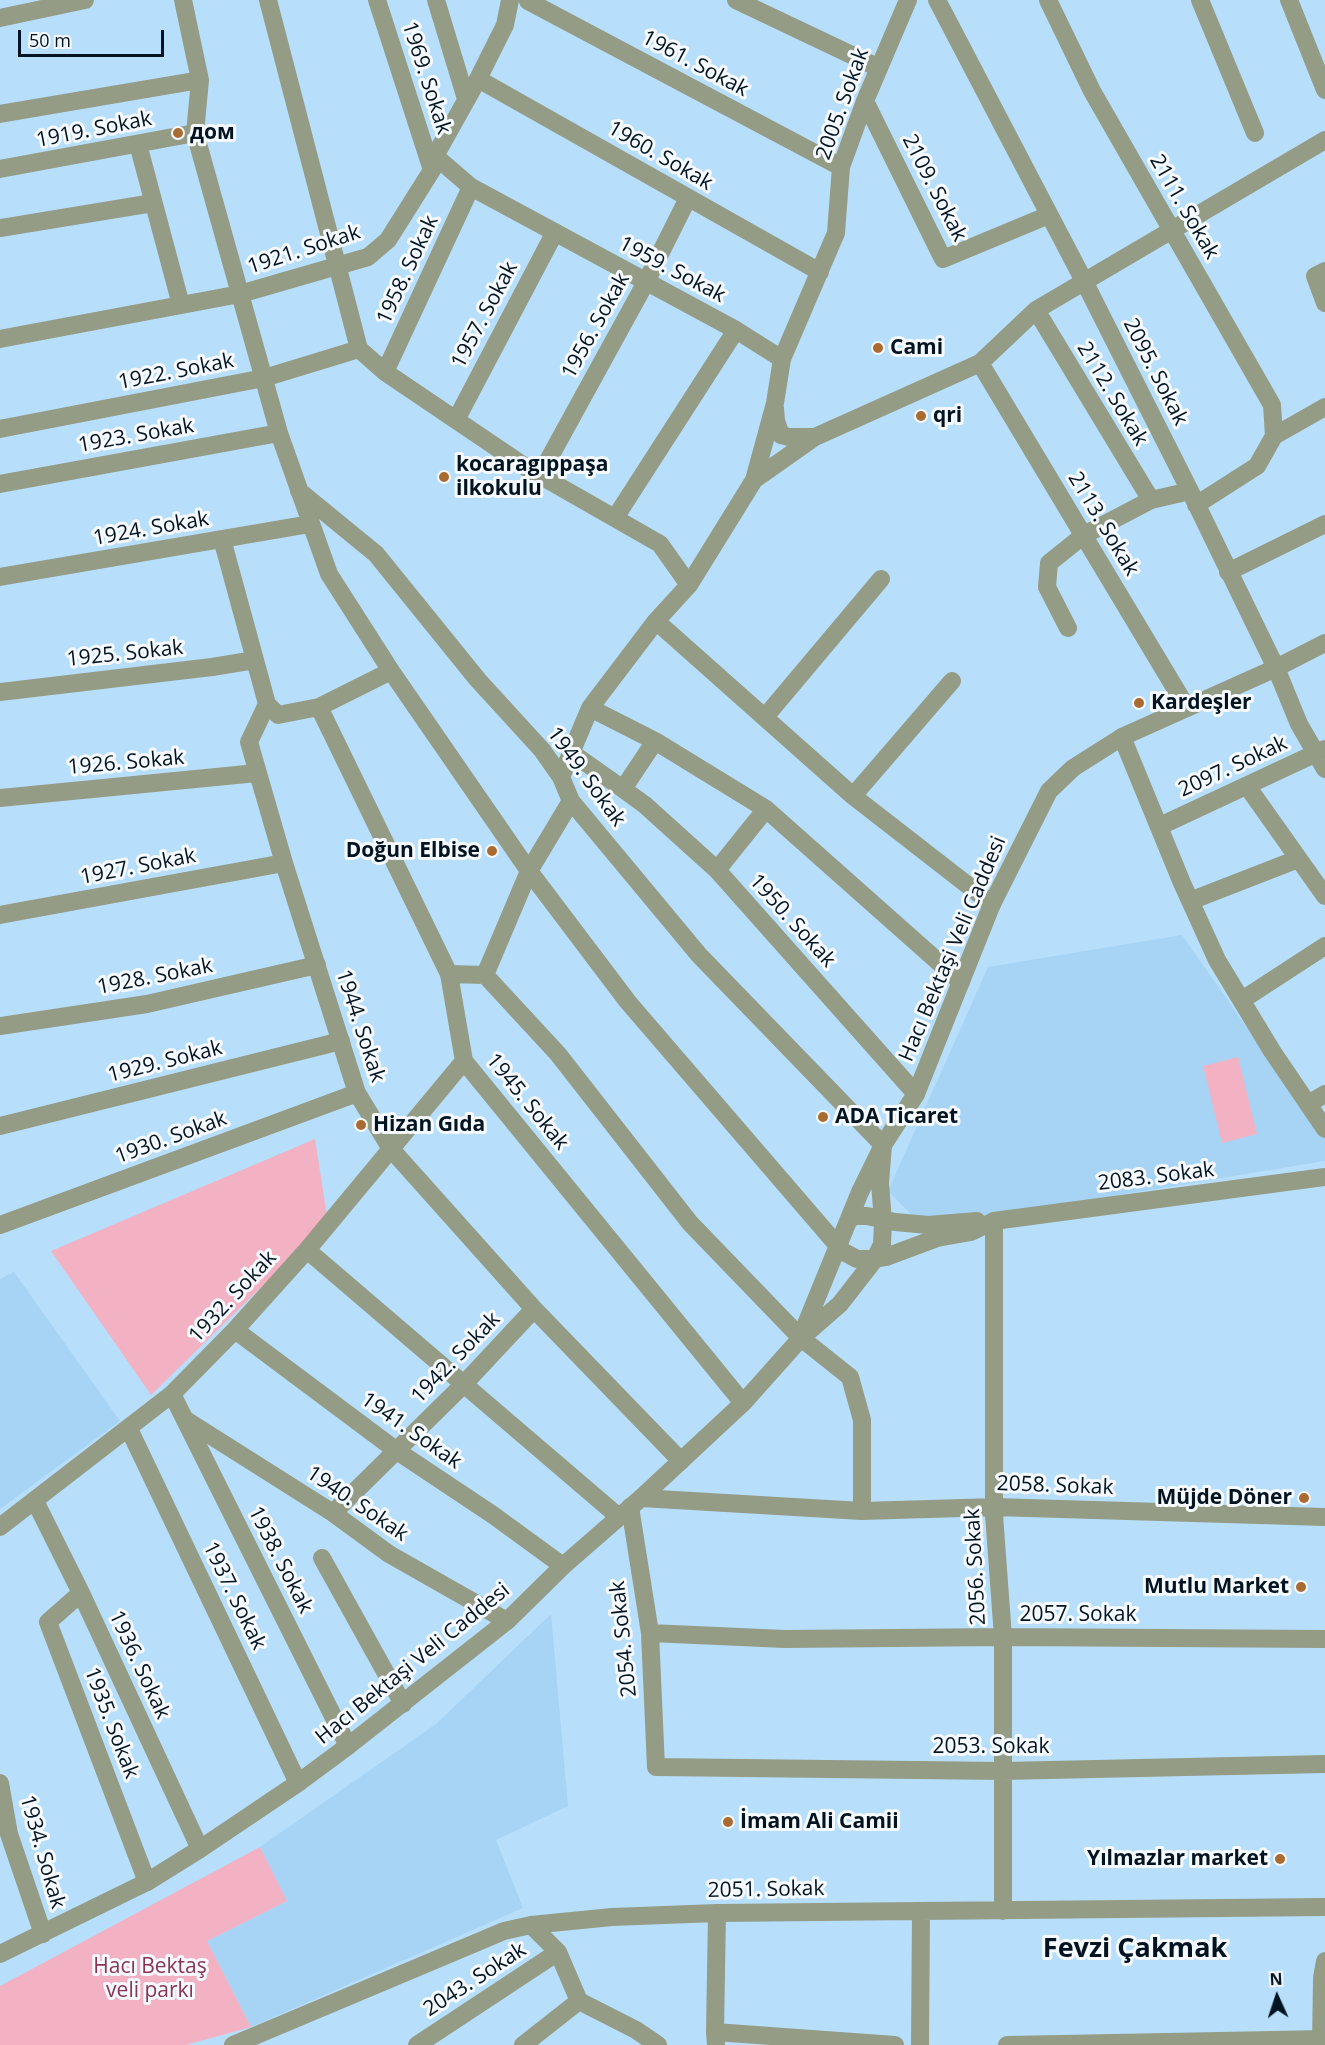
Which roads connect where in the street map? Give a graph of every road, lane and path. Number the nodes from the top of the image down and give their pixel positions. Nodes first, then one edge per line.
1 (85, 0) edge
2 (183, 0) edge
3 (268, 0) edge
4 (377, 0) edge
5 (436, 0) edge
6 (510, 0) edge
7 (528, 0) edge
8 (736, 0) edge
9 (908, 0) edge
10 (937, 0) edge
11 (1048, 0) edge
12 (1200, 0) edge
13 (1289, 0) edge
14 (0, 18) edge
15 (505, 25) junction
16 (879, 68) junction
17 (478, 79) junction
18 (200, 80) junction
19 (1325, 90) edge
20 (466, 99) junction
21 (865, 101) junction
22 (0, 114) edge
23 (195, 133) junction
24 (1255, 133) dead end
25 (1325, 140) edge
26 (138, 144) junction
27 (434, 163) junction
28 (841, 167) junction
29 (0, 169) edge
30 (471, 187) junction
31 (688, 198) junction
32 (153, 203) junction
33 (1049, 215) junction
34 (0, 228) edge
35 (1171, 230) junction
36 (555, 232) junction
37 (337, 266) junction
38 (1325, 271) edge
39 (820, 272) junction
40 (1084, 281) junction
41 (646, 282) junction
42 (240, 294) junction
43 (1325, 303) edge
44 (181, 305) junction
45 (1036, 310) junction
46 (736, 330) junction
47 (0, 339) edge
48 (359, 349) junction
49 (782, 359) junction
50 (980, 363) junction
51 (385, 372) junction
52 (264, 378) junction
53 (775, 403) junction
54 (1325, 407) edge
55 (456, 420) junction
56 (0, 429) edge
57 (279, 433) junction
58 (1274, 436) junction
59 (815, 437) junction
60 (540, 475) junction
61 (754, 480) junction
62 (0, 484) edge
63 (299, 490) junction
64 (1193, 498) junction
65 (1150, 500) junction
66 (615, 518) junction
67 (310, 524) junction
68 (1325, 524) edge
69 (1084, 535) junction
70 (222, 539) junction
71 (1228, 572) junction
72 (0, 577) edge
73 (881, 579) dead end
74 (689, 585) junction
75 (656, 621) junction
76 (1068, 628) dead end
77 (1325, 643) edge
78 (255, 660) junction
79 (1276, 668) junction
80 (391, 671) junction
81 (952, 681) dead end
82 (0, 692) edge
83 (267, 704) junction
84 (319, 706) junction
85 (590, 708) junction
86 (1187, 708) junction
87 (765, 717) junction
88 (1122, 737) junction
89 (655, 741) junction
90 (572, 753) junction
91 (1322, 757) edge
92 (257, 773) junction
93 (561, 777) junction
94 (1247, 786) junction
95 (623, 789) junction
96 (853, 796) junction
97 (0, 798) edge
98 (571, 801) junction
99 (766, 809) junction
100 (1160, 826) junction
101 (1299, 859) junction
102 (284, 863) junction
103 (717, 870) junction
104 (529, 871) junction
105 (1325, 896) edge
106 (1190, 901) junction
107 (992, 904) junction
108 (0, 915) edge
109 (1325, 946) edge
110 (317, 965) junction
111 (449, 974) junction
112 (485, 975) junction
113 (961, 982) junction
114 (1242, 1000) junction
115 (0, 1026) edge
116 (341, 1041) junction
117 (464, 1061) junction
118 (357, 1093) junction
119 (916, 1094) junction
120 (1325, 1094) edge
121 (1308, 1104) junction
122 (0, 1126) edge
123 (1325, 1129) edge
124 (883, 1145) junction
125 (391, 1149) junction
126 (1325, 1178) edge
127 (882, 1219) junction
128 (849, 1220) junction
129 (994, 1221) junction
130 (0, 1225) edge
131 (838, 1246) junction
132 (307, 1251) junction
133 (874, 1259) junction
134 (534, 1309) junction
135 (235, 1330) junction
136 (801, 1338) junction
137 (463, 1385) junction
138 (172, 1394) junction
139 (743, 1403) junction
140 (185, 1420) junction
141 (129, 1429) junction
142 (397, 1451) junction
143 (681, 1461) junction
144 (35, 1501) junction
145 (630, 1507) junction
146 (994, 1507) junction
147 (862, 1511) junction
148 (333, 1513) junction
149 (1325, 1517) edge
150 (0, 1527) edge
151 (322, 1558) dead end
152 (563, 1566) junction
153 (81, 1593) junction
154 (507, 1622) junction
155 (650, 1634) junction
156 (1003, 1637) junction
157 (1325, 1639) edge
158 (404, 1704) junction
159 (348, 1746) junction
160 (1325, 1764) edge
161 (656, 1767) joint
162 (1003, 1771) junction
163 (0, 1783) edge
164 (298, 1783) junction
165 (200, 1849) junction
166 (147, 1882) junction
167 (1325, 1906) edge
168 (921, 1911) junction
169 (1004, 1911) junction
170 (717, 1913) junction
171 (531, 1925) junction
172 (43, 1934) junction
173 (558, 1952) junction
174 (0, 1954) edge
175 (1325, 1961) edge
176 (579, 2001) junction
177 (715, 2038) edge
178 (1323, 2041) edge
179 (1146, 2044) edge
180 (233, 2045) edge
181 (417, 2045) edge
182 (523, 2045) edge
183 (658, 2045) edge
184 (895, 2045) edge
185 (920, 2045) edge
186 (1007, 2045) edge

1 - 14 street
2 - 18 street
3 - 37 street
4 - 27 street, 1969. Sokak
5 - 20 street
6 - 15 street, 1921. Sokak
7 - 15 street
7 - 28 street, 1961. Sokak
8 - 16 street
9 - 16 street, 2005. Sokak
10 - 33 street, 2095. Sokak
11 - 35 street, 2111. Sokak
12 - 24 street
13 - 19 street
15 - 17 street, 1921. Sokak
16 - 21 street, 2005. Sokak
17 - 20 street, 1921. Sokak
17 - 31 street, 1960. Sokak
18 - 22 street
18 - 23 street
20 - 27 street, 1921. Sokak
21 - 28 street, 2005. Sokak
21 - 33 street, 2109. Sokak
23 - 26 street, 1919. Sokak
23 - 42 street
25 - 35 street
26 - 29 street, 1919. Sokak
26 - 32 street
27 - 30 street, 1959. Sokak
27 - 37 street, 1921. Sokak
28 - 39 street, 2005. Sokak
30 - 36 street, 1959. Sokak
30 - 51 street, 1958. Sokak
31 - 39 street, 1960. Sokak
31 - 41 street, 1956. Sokak
32 - 34 street
32 - 44 street
33 - 40 street, 2095. Sokak
35 - 40 street
35 - 58 street, 2111. Sokak
36 - 41 street, 1959. Sokak
36 - 55 street, 1957. Sokak
37 - 42 street, 1921. Sokak
37 - 48 street
38 - 43 street
39 - 49 street, 2005. Sokak
40 - 45 street
40 - 64 street, 2095. Sokak
41 - 46 street, 1959. Sokak
41 - 60 street, 1956. Sokak
42 - 44 street, 1921. Sokak
42 - 52 street
44 - 47 street, 1921. Sokak
45 - 50 street
45 - 65 street, 2112. Sokak
46 - 49 street, 1959. Sokak
46 - 66 street
48 - 51 street
48 - 52 street, 1922. Sokak
49 - 53 street
50 - 59 street
50 - 69 street, 2113. Sokak
51 - 55 street
52 - 56 street, 1922. Sokak
52 - 57 street
53 - 59 street
53 - 61 street
54 - 58 street
55 - 60 street
57 - 62 street, 1923. Sokak
57 - 63 street
58 - 64 street
59 - 61 street
60 - 66 street
61 - 74 street
63 - 67 street
63 - 93 street, 1949. Sokak
64 - 65 street
64 - 71 street, 2095. Sokak
65 - 69 street
66 - 74 street
67 - 70 street, 1924. Sokak
67 - 80 street
68 - 71 street
69 - 76 street
69 - 86 street, 2113. Sokak
70 - 72 street, 1924. Sokak
70 - 78 street
71 - 79 street, 2095. Sokak
73 - 87 street
74 - 75 street
75 - 85 street
75 - 87 street
77 - 79 street, Hacı Bektaşi Veli Caddesi
78 - 82 street, 1925. Sokak
78 - 83 street
79 - 86 street, Hacı Bektaşi Veli Caddesi
79 - 91 street, 2095. Sokak
80 - 84 street
80 - 104 street
81 - 96 street
83 - 84 street
83 - 92 street, 1944. Sokak
84 - 111 street, 1945. Sokak
85 - 89 street
85 - 90 street
86 - 88 street, Hacı Bektaşi Veli Caddesi
87 - 96 street
88 - 100 street
88 - 107 street, Hacı Bektaşi Veli Caddesi
89 - 95 street
89 - 99 street
90 - 93 street
90 - 95 street, 1950. Sokak
91 - 94 street, 2097. Sokak
92 - 97 street, 1926. Sokak
92 - 102 street, 1944. Sokak
93 - 98 street, 1949. Sokak
94 - 100 street, 2097. Sokak
94 - 101 street
95 - 103 street, 1950. Sokak
96 - 107 street
98 - 104 street
98 - 124 street, 1949. Sokak
99 - 103 street
99 - 113 street
100 - 106 street
101 - 105 street
101 - 106 street
102 - 108 street, 1927. Sokak
102 - 110 street, 1944. Sokak
103 - 119 street, 1950. Sokak
104 - 112 street
104 - 131 street
106 - 114 street
107 - 113 street, Hacı Bektaşi Veli Caddesi
109 - 114 street
110 - 115 street, 1928. Sokak
110 - 116 street, 1944. Sokak
111 - 112 street
111 - 117 street, 1945. Sokak
112 - 136 street
113 - 119 street, Hacı Bektaşi Veli Caddesi
114 - 121 street
116 - 118 street, 1944. Sokak
116 - 122 street, 1929. Sokak
117 - 125 street, 1932. Sokak
117 - 139 street, 1945. Sokak
118 - 125 street, 1944. Sokak
118 - 130 street, 1930. Sokak
119 - 124 street, Hacı Bektaşi Veli Caddesi
120 - 121 street
121 - 123 street
124 - 127 street, Hacı Bektaşi Veli Caddesi
124 - 128 street, Hacı Bektaşi Veli Caddesi
125 - 132 street, 1932. Sokak
125 - 134 street, 1944. Sokak
126 - 129 street, 2083. Sokak
127 - 128 street
127 - 129 street
127 - 133 street, Hacı Bektaşi Veli Caddesi
128 - 131 street, Hacı Bektaşi Veli Caddesi
129 - 133 street
129 - 146 street, 2056. Sokak
131 - 133 street
131 - 136 street, Hacı Bektaşi Veli Caddesi
132 - 135 street, 1932. Sokak
132 - 137 street
133 - 136 street, Hacı Bektaşi Veli Caddesi
134 - 137 street, 1942. Sokak
134 - 143 street, 1944. Sokak
135 - 138 street, 1932. Sokak
135 - 142 street, 1941. Sokak
136 - 139 street, Hacı Bektaşi Veli Caddesi
136 - 147 street
137 - 142 street, 1942. Sokak
137 - 145 street
138 - 140 street, 1938. Sokak
138 - 141 street, 1932. Sokak
139 - 143 street, Hacı Bektaşi Veli Caddesi
140 - 148 street, 1940. Sokak
140 - 159 street, 1938. Sokak
141 - 144 street, 1932. Sokak
141 - 164 street, 1937. Sokak
142 - 148 street, 1942. Sokak
142 - 152 street, 1941. Sokak
143 - 145 street, Hacı Bektaşi Veli Caddesi
144 - 150 street, 1932. Sokak
144 - 153 street, 1936. Sokak
145 - 147 street, 2058. Sokak
145 - 152 street, Hacı Bektaşi Veli Caddesi
145 - 155 street, 2054. Sokak
146 - 147 street, 2058. Sokak
146 - 149 street, 2058. Sokak
146 - 156 street, 2056. Sokak
148 - 154 street, 1940. Sokak
151 - 158 street
152 - 154 street, Hacı Bektaşi Veli Caddesi
153 - 165 street, 1936. Sokak
153 - 166 street, 1935. Sokak
154 - 158 street, Hacı Bektaşi Veli Caddesi
155 - 156 street, 2057. Sokak
155 - 161 street, 2054. Sokak
156 - 157 street, 2057. Sokak
156 - 162 street, 2056. Sokak
158 - 159 street, Hacı Bektaşi Veli Caddesi
159 - 164 street, Hacı Bektaşi Veli Caddesi
160 - 162 street, 2053. Sokak
161 - 162 street, 2053. Sokak
162 - 169 street, 2056. Sokak
163 - 172 street, 1934. Sokak
164 - 165 street, Hacı Bektaşi Veli Caddesi
165 - 166 street, Hacı Bektaşi Veli Caddesi
166 - 172 street, Hacı Bektaşi Veli Caddesi
167 - 169 street, 2051. Sokak
168 - 169 street, 2051. Sokak
168 - 170 street, 2051. Sokak
168 - 185 street
170 - 171 street, 2051. Sokak
170 - 177 street
171 - 173 street
171 - 180 street, 2051. Sokak
172 - 174 street, Hacı Bektaşi Veli Caddesi
173 - 176 street
173 - 181 street, 2043. Sokak
175 - 178 street
176 - 182 street
176 - 183 street
177 - 184 street
178 - 179 street
179 - 186 street

